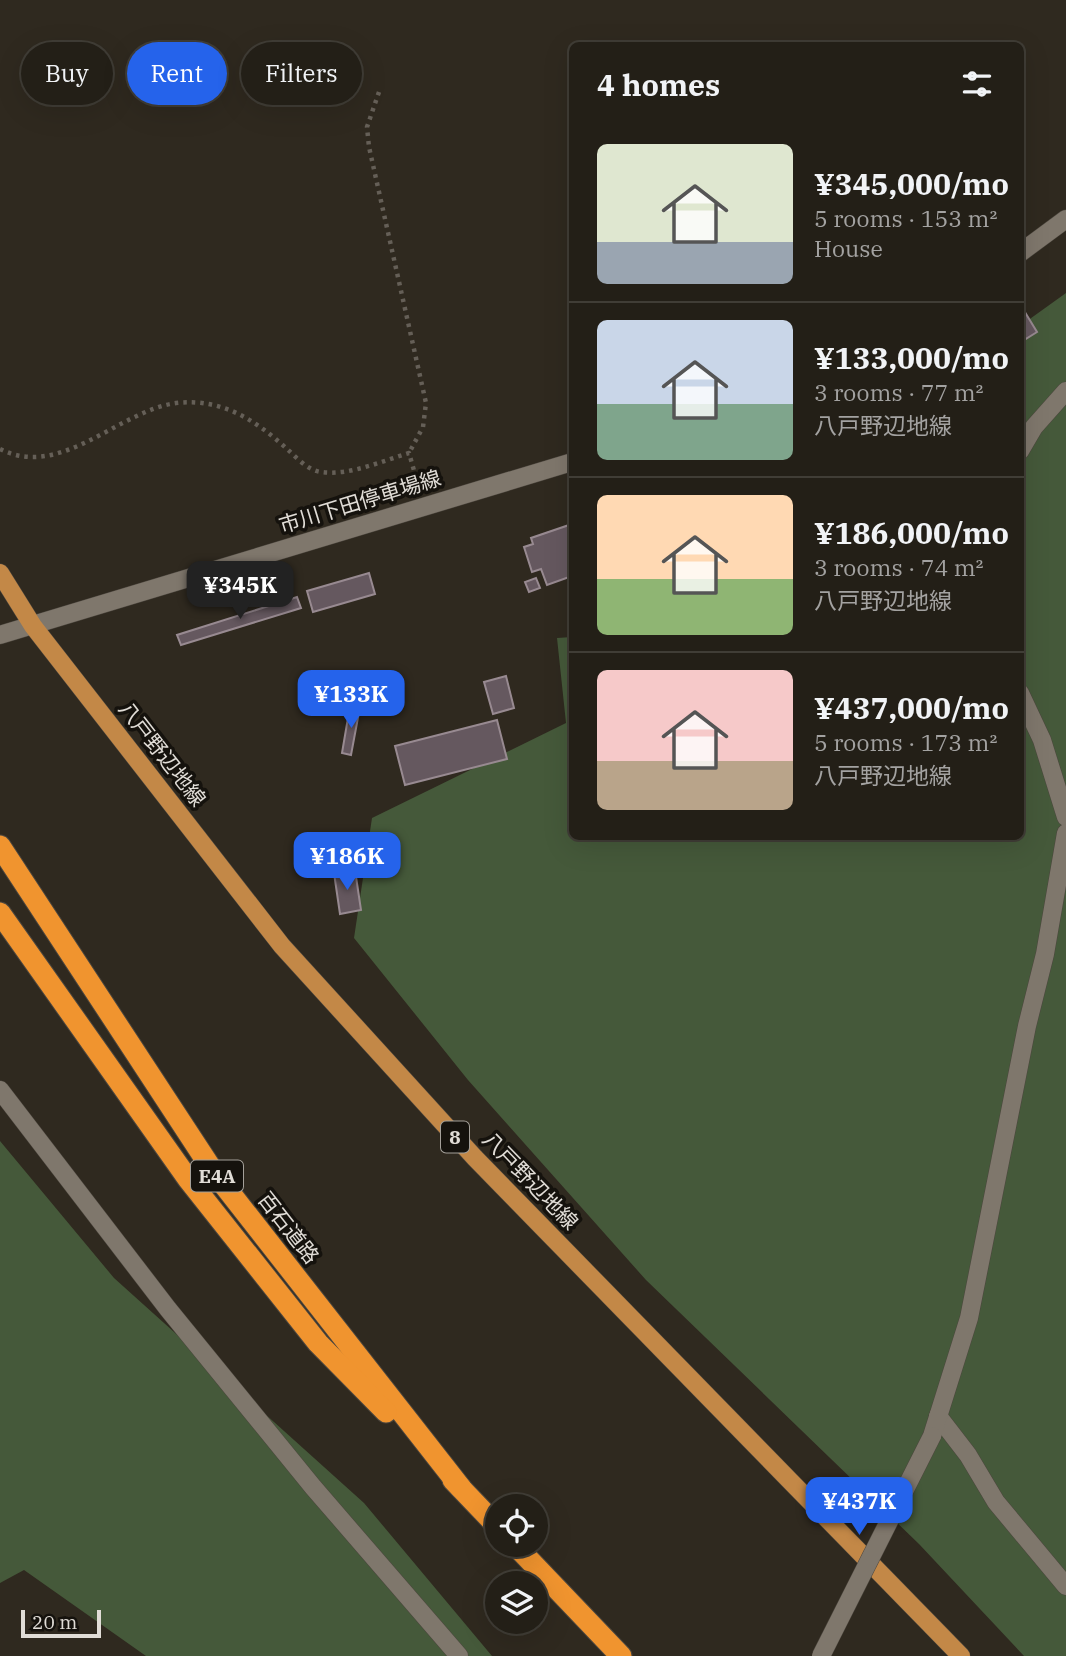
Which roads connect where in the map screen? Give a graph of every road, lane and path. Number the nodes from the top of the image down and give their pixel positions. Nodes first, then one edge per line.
1 (379, 92) dead end
2 (1066, 219) edge
3 (1024, 250) edge
4 (1066, 391) edge
5 (1024, 445) edge
6 (0, 449) edge
7 (409, 453) junction
8 (569, 462) edge
9 (424, 506) junction
10 (0, 573) edge
11 (33, 626) junction
12 (0, 635) edge
13 (1024, 702) edge
14 (1066, 817) edge
15 (1066, 833) edge
16 (0, 846) edge
17 (0, 913) edge
18 (0, 1090) edge
19 (938, 1416) junction
20 (461, 1488) junction
21 (485, 1513) edge
22 (526, 1557) edge
23 (1066, 1586) edge
24 (459, 1656) edge
25 (621, 1656) edge
26 (821, 1656) edge
27 (961, 1656) edge

1 - 7 path
2 - 3 street
4 - 5 street
6 - 7 path
7 - 9 path
8 - 9 street, 市川下田停車場線
9 - 11 street, 市川下田停車場線
10 - 11 main road, 八戸野辺地線 / 8
11 - 12 street, 市川下田停車場線
11 - 27 main road, 八戸野辺地線 / 8
13 - 14 street
15 - 19 street
16 - 20 highway, 百石道路 / E4A
17 - 20 highway, 百石道路 / E4A
18 - 24 street
19 - 23 street
19 - 26 street, bridge
20 - 21 highway, 百石道路 / E4A
22 - 25 highway

